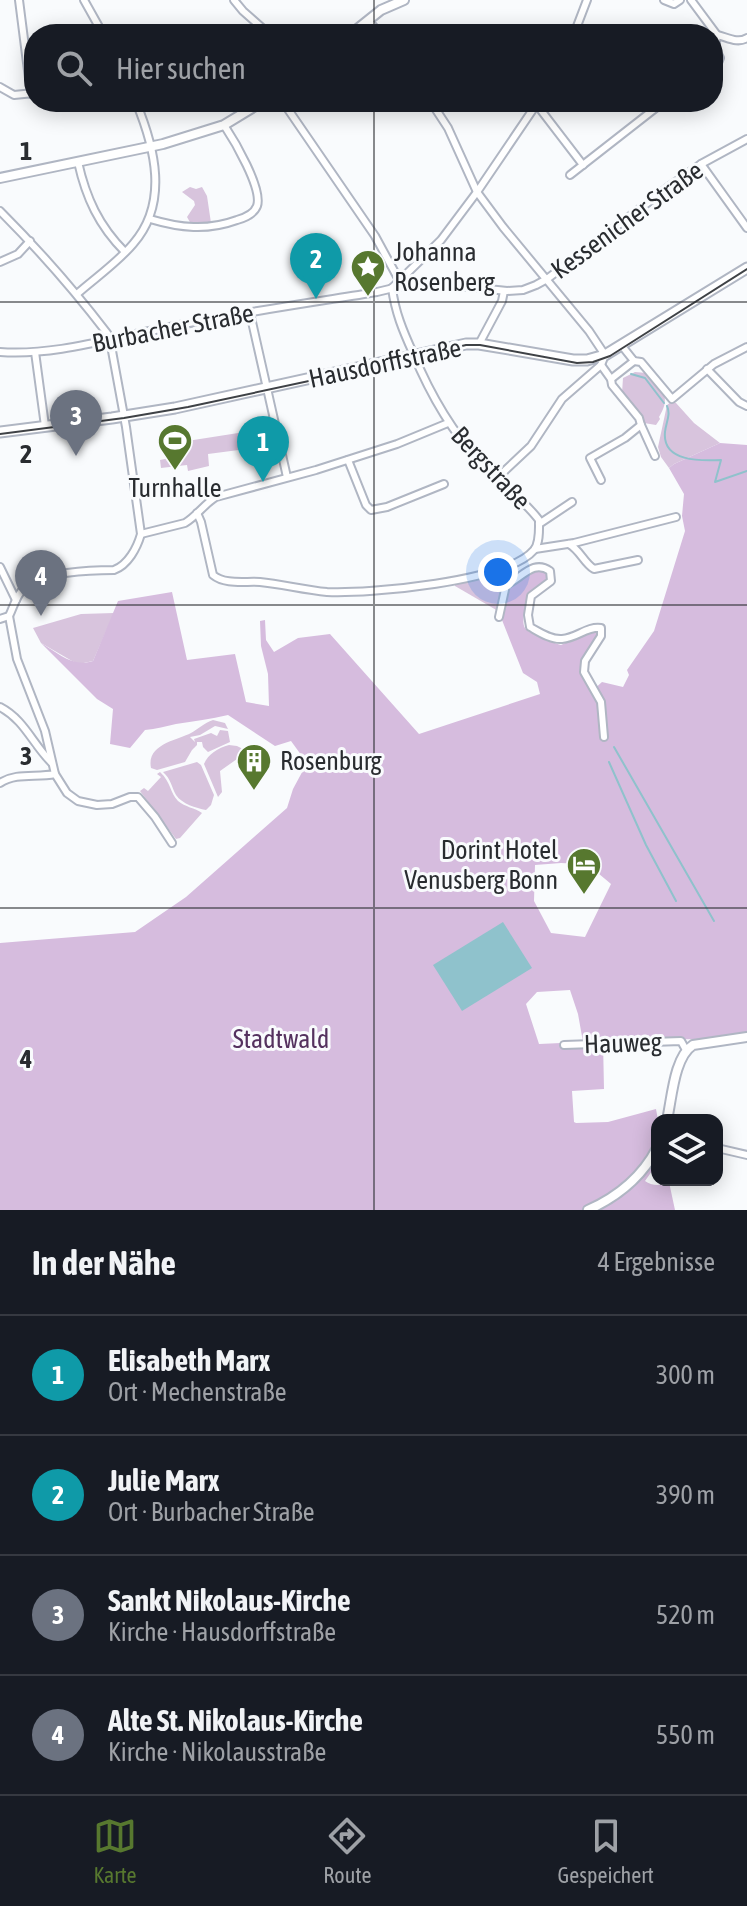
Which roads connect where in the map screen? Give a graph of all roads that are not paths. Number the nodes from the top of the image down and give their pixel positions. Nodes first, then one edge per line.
1 (19, 0) edge
2 (85, 0) edge
3 (234, 0) edge
4 (404, 0) edge
5 (587, 0) edge
6 (664, 0) edge
7 (680, 0) edge
8 (691, 0) edge
9 (368, 20) junction
10 (98, 24) edge
11 (258, 24) edge
12 (363, 24) edge
13 (371, 24) edge
14 (578, 24) edge
15 (709, 24) edge
16 (24, 36) edge
17 (723, 36) edge
18 (747, 38) edge
19 (0, 87) edge
20 (24, 94) edge
21 (140, 112) edge
22 (245, 112) edge
23 (290, 112) edge
24 (438, 112) edge
25 (532, 112) edge
26 (543, 112) edge
27 (651, 112) edge
28 (224, 125) junction
29 (747, 139) edge
30 (152, 147) junction
31 (78, 162) junction
32 (701, 164) junction
33 (583, 165) junction
34 (570, 175) dead end
35 (0, 178) edge
36 (477, 192) junction
37 (0, 211) edge
38 (150, 219) junction
39 (747, 228) edge
40 (30, 241) junction
41 (125, 252) junction
42 (0, 262) edge
43 (747, 268) edge
44 (547, 279) junction
45 (399, 280) junction
46 (392, 288) junction
47 (504, 291) junction
48 (77, 294) junction
49 (250, 313) junction
50 (110, 340) junction
51 (479, 344) junction
52 (622, 346) junction
53 (747, 347) edge
54 (0, 352) edge
55 (35, 352) junction
56 (413, 355) junction
57 (603, 360) junction
58 (634, 361) junction
59 (707, 369) junction
60 (611, 379) junction
61 (267, 389) junction
62 (747, 406) edge
63 (124, 416) junction
64 (448, 423) junction
65 (641, 425) junction
66 (45, 426) junction
67 (0, 432) edge
68 (655, 456) dead end
69 (348, 460) junction
70 (287, 477) junction
71 (497, 478) junction
72 (601, 480) dead end
73 (444, 484) dead end
74 (572, 502) dead end
75 (197, 513) junction
76 (676, 517) dead end
77 (539, 524) junction
78 (141, 534) junction
79 (567, 543) junction
80 (535, 549) junction
81 (638, 560) dead end
82 (0, 567) edge
83 (496, 571) junction
84 (9, 583) junction
85 (506, 585) junction
86 (26, 586) junction
87 (16, 600) junction
88 (9, 615) junction
89 (499, 617) dead end
90 (0, 619) edge
91 (0, 707) edge
92 (604, 737) dead end
93 (52, 763) junction
94 (55, 774) junction
95 (0, 783) edge
96 (172, 843) dead end
97 (747, 1037) edge
98 (564, 1045) dead end
99 (683, 1046) junction
100 (668, 1114) edge
101 (723, 1149) edge
102 (747, 1155) edge
103 (651, 1158) edge
104 (588, 1210) edge

1 - 16 street
2 - 10 street
3 - 11 street
4 - 9 street
5 - 14 street
6 - 7 street
8 - 15 street
9 - 12 street
9 - 13 street
17 - 18 street
19 - 20 street
21 - 30 street
22 - 28 street
23 - 45 street
24 - 36 street
25 - 36 street
26 - 33 street
27 - 33 street
28 - 30 street
28 - 38 street
29 - 32 street, Kessenicher Straße
30 - 31 street
30 - 38 street
31 - 35 street
31 - 41 street
32 - 39 street
32 - 44 street, Kessenicher Straße
33 - 34 street
36 - 44 street
36 - 45 street
37 - 40 street
38 - 41 street
40 - 42 street
40 - 48 street
41 - 48 street
43 - 52 main road, Hausdorffstraße
44 - 47 street, Kessenicher Straße
44 - 57 street
45 - 46 street
46 - 47 street, Kessenicher Straße
46 - 49 street, Burbacher Straße
46 - 56 street, Bergstraße
47 - 51 street
48 - 50 street
49 - 50 street, Burbacher Straße
49 - 61 street
50 - 55 street, Burbacher Straße
50 - 63 street
51 - 56 main road, Hausdorffstraße
51 - 57 main road, Hausdorffstraße
52 - 57 main road, Hausdorffstraße
52 - 58 street
53 - 59 street
54 - 55 street, Burbacher Straße
55 - 66 street
56 - 61 main road, Hausdorffstraße
56 - 64 street, Bergstraße
57 - 60 street
57 - 71 street
58 - 59 street
58 - 60 street
59 - 62 street
60 - 65 street
61 - 63 main road, Hausdorffstraße
61 - 70 street
63 - 66 main road, Hausdorffstraße
63 - 78 street
64 - 69 street
64 - 71 street, Bergstraße
65 - 68 street
65 - 72 street
66 - 67 main road, Hausdorffstraße
69 - 70 street
69 - 73 street
70 - 75 street
71 - 77 street, Bergstraße
74 - 77 street
75 - 78 street
75 - 83 street, Bergstraße
76 - 79 street
77 - 80 street, Bergstraße
78 - 86 street
79 - 80 street
79 - 81 street
80 - 83 street, Bergstraße
82 - 84 street
83 - 85 street
84 - 86 street
84 - 87 street
85 - 89 street
85 - 92 street
86 - 87 street
87 - 88 street
88 - 90 street
88 - 93 street
91 - 93 street
93 - 94 street
94 - 95 street
94 - 96 street
97 - 99 street
98 - 99 street, Hauweg
99 - 100 street
101 - 102 street
103 - 104 street

